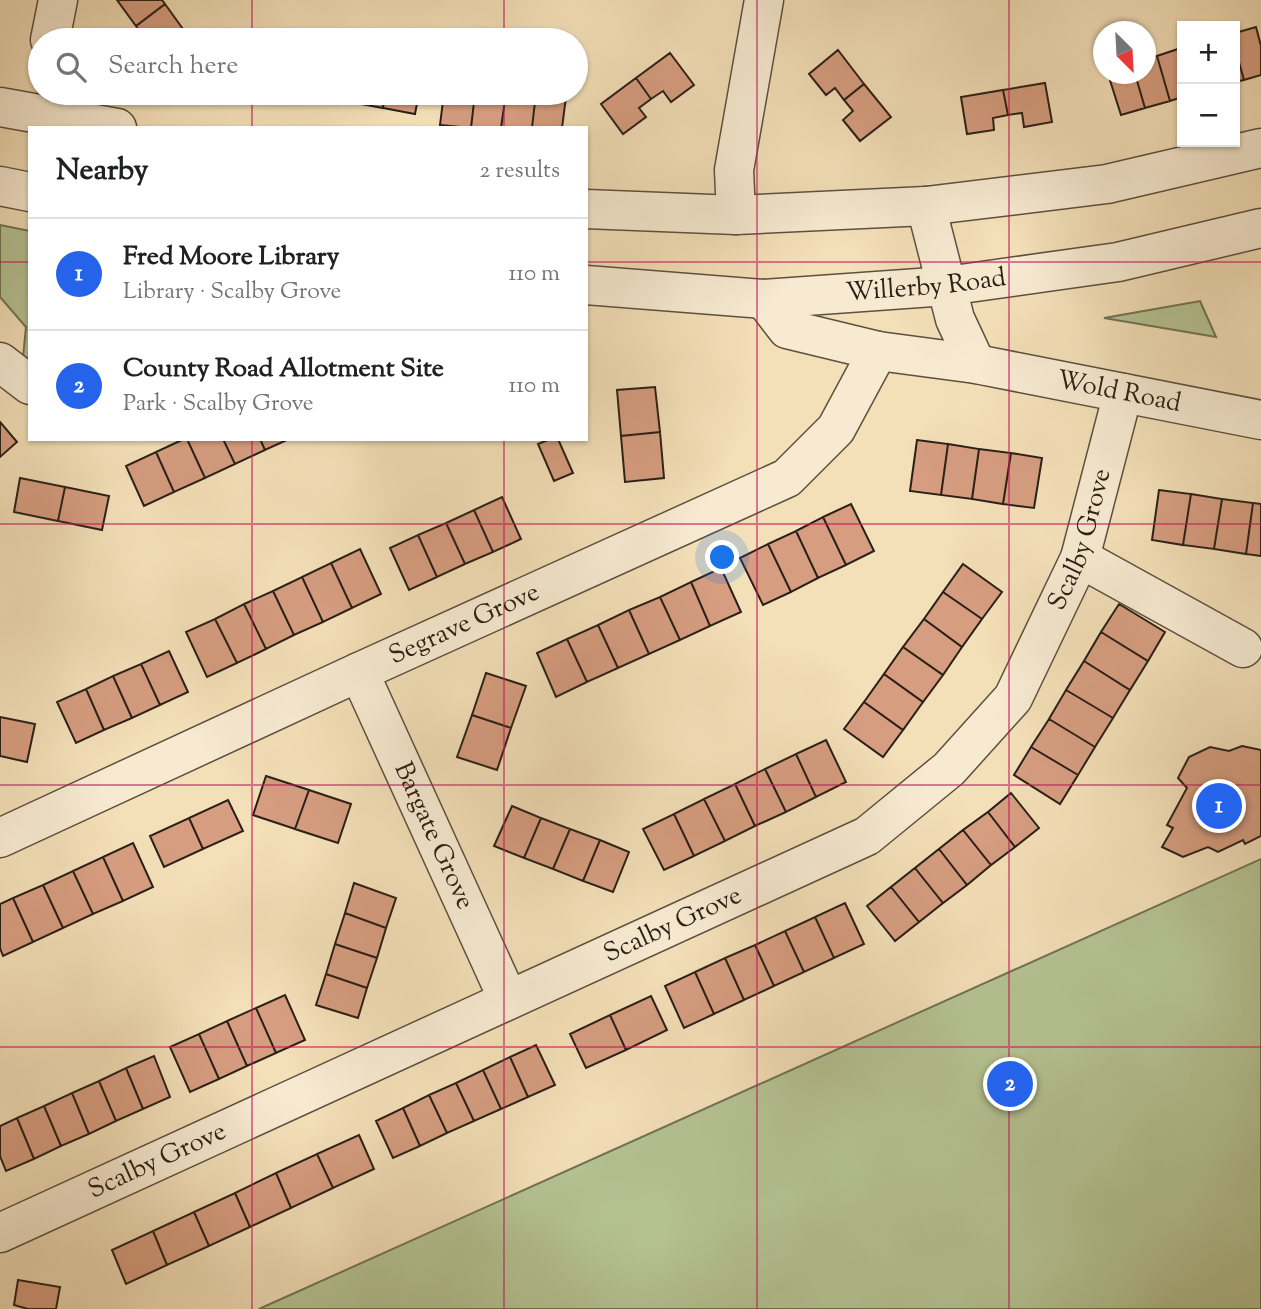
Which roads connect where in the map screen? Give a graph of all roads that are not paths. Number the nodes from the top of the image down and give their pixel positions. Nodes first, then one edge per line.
1 (58, 0) edge
2 (764, 0) edge
3 (52, 28) edge
4 (30, 105) edge
5 (109, 126) edge
6 (1261, 148) edge
7 (0, 186) edge
8 (28, 192) edge
9 (926, 206) junction
10 (588, 209) edge
11 (736, 215) junction
12 (1261, 228) edge
13 (588, 285) edge
14 (947, 286) junction
15 (764, 299) junction
16 (878, 351) junction
17 (0, 362) edge
18 (976, 364) junction
19 (28, 383) edge
20 (1123, 393) junction
21 (1261, 420) edge
22 (1080, 558) junction
23 (1243, 648) dead end
24 (359, 672) junction
25 (0, 838) edge
26 (508, 999) junction
27 (0, 1233) edge

1 - 3 street
2 - 11 street
4 - 5 street
6 - 9 street
7 - 8 street
9 - 11 street
9 - 14 street
10 - 11 street
12 - 14 street, Willerby Road
13 - 15 street, Willerby Road
14 - 15 street, Willerby Road
14 - 18 street
15 - 16 street, Wold Road
16 - 18 street, Wold Road
16 - 24 street, Segrave Grove
17 - 19 street
18 - 20 street, Wold Road
20 - 21 street, Wold Road
20 - 22 street, Scalby Grove
22 - 23 street
22 - 26 street, Scalby Grove
24 - 25 street, Segrave Grove
24 - 26 street, Bargate Grove
26 - 27 street, Scalby Grove

